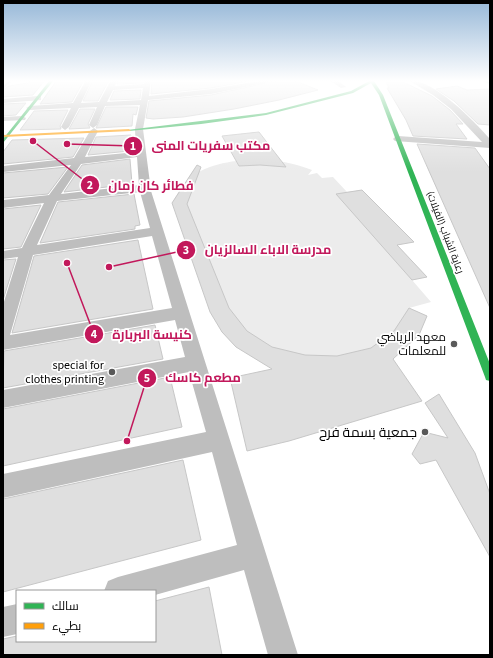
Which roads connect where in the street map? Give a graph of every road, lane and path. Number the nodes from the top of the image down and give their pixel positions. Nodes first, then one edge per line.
1 (28, 111) edge
2 (74, 111) edge
3 (100, 111) edge
4 (143, 111) edge
5 (255, 111) edge
6 (386, 111) edge
7 (459, 111) edge
8 (3, 118) edge
9 (22, 118) junction
10 (140, 126) junction
11 (65, 127) junction
12 (94, 128) junction
13 (6, 134) edge
14 (398, 139) junction
15 (490, 145) edge
16 (142, 154) junction
17 (78, 161) junction
18 (3, 169) edge
19 (145, 188) junction
20 (52, 199) junction
21 (3, 204) edge
22 (157, 231) junction
23 (27, 252) junction
24 (3, 255) edge
25 (182, 314) junction
26 (3, 331) edge
27 (3, 343) edge
28 (196, 363) junction
29 (490, 378) edge
30 (3, 399) edge
31 (219, 440) junction
32 (3, 486) edge
33 (253, 554) junction
34 (122, 590) edge
35 (16, 619) edge
36 (3, 622) edge
37 (284, 655) edge

1 - 9 main road
2 - 11 street
3 - 12 street
4 - 10 street
5 - 10 main road
6 - 14 main road, رعاية الشباب (الفيلات)
7 - 15 street
8 - 9 street
9 - 13 main road
10 - 12 main road
10 - 16 street
11 - 12 main road
11 - 13 main road
12 - 13 main road
12 - 17 street
14 - 15 street
14 - 29 main road, رعاية الشباب (الفيلات)
16 - 17 street
16 - 19 street
17 - 18 street
17 - 20 street
19 - 20 street
19 - 22 street
20 - 21 street
20 - 23 street
22 - 23 street
22 - 25 street
23 - 24 street
23 - 26 street
25 - 27 street
25 - 28 street
28 - 30 street
28 - 31 street
31 - 32 street
31 - 33 street
33 - 34 street
33 - 37 street
35 - 36 street

